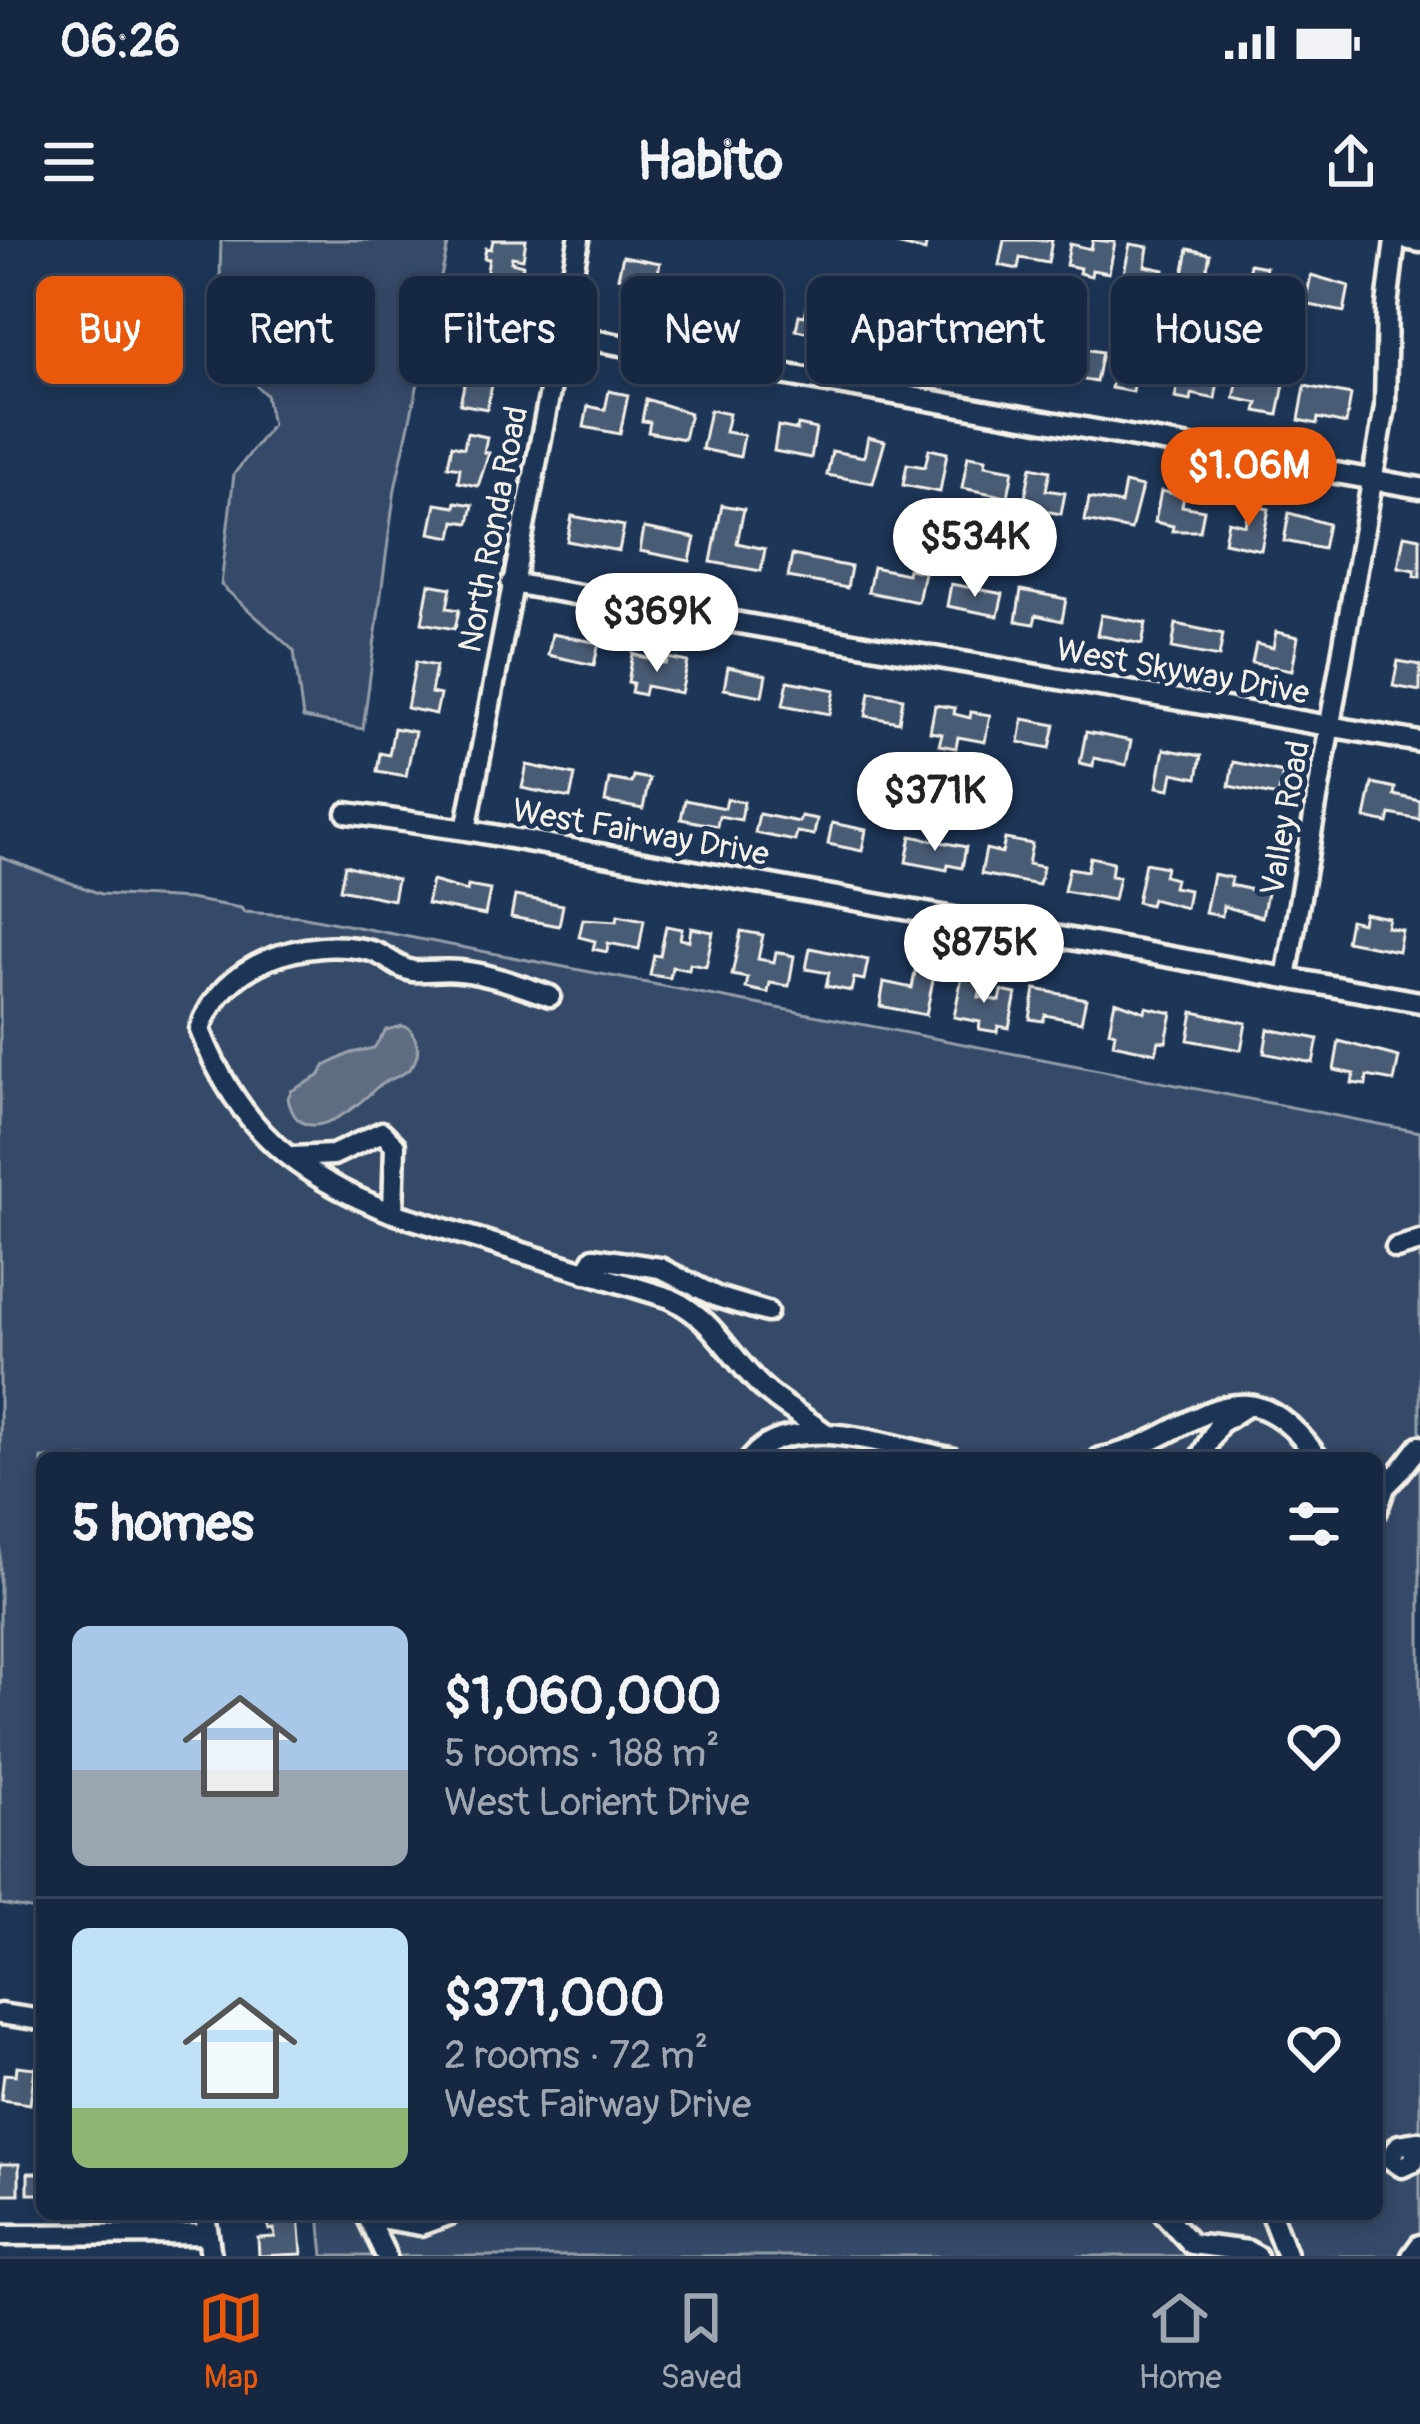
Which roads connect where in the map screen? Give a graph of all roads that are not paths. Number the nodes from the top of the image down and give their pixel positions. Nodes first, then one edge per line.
1 (579, 240) edge
2 (1394, 240) edge
3 (1408, 240) edge
4 (1420, 242) edge
5 (572, 276) edge
6 (597, 341) edge
7 (550, 384) edge
8 (1373, 480) junction
9 (1420, 488) edge
10 (511, 583) junction
11 (1332, 726) junction
12 (1420, 742) edge
13 (347, 813) dead end
14 (466, 830) junction
15 (1286, 978) junction
16 (550, 996) dead end
17 (1420, 1003) edge
18 (283, 1156) junction
19 (393, 1213) junction
20 (1420, 1241) edge
21 (1396, 1248) dead end
22 (585, 1273) junction
23 (717, 1297) junction
24 (766, 1312) dead end
25 (714, 1327) junction
26 (782, 1401) junction
27 (1248, 1406) junction
28 (824, 1432) junction
29 (781, 1438) junction
30 (1420, 1446) edge
31 (761, 1452) edge
32 (922, 1452) edge
33 (1119, 1452) edge
34 (1204, 1452) edge
35 (1314, 1452) edge
36 (1387, 1477) edge
37 (0, 2014) edge
38 (36, 2019) edge
39 (368, 2220) edge
40 (393, 2220) edge
41 (434, 2220) edge
42 (1169, 2220) edge
43 (1273, 2220) edge
44 (206, 2224) edge
45 (0, 2235) edge
46 (1420, 2245) edge
47 (211, 2256) edge
48 (386, 2256) edge
49 (1257, 2256) edge
50 (1287, 2256) edge
51 (1412, 2256) edge

1 - 5 street, North Ronda Road
2 - 8 street, Valley Road
3 - 4 street
6 - 8 street
7 - 10 street, North Ronda Road
8 - 9 street
8 - 11 street, Valley Road
10 - 11 street, West Skyway Drive
10 - 14 street, North Ronda Road
11 - 12 street, West Skyway Drive
11 - 15 street, Valley Road
13 - 14 street, West Fairway Drive
14 - 15 street, West Fairway Drive
15 - 17 street, West Fairway Drive
16 - 18 street
18 - 19 street
18 - 19 street
19 - 22 street
20 - 21 street
22 - 23 street
22 - 25 street
23 - 24 street
23 - 25 street
25 - 26 street
26 - 28 street
26 - 29 street
27 - 33 street
27 - 34 street
27 - 35 street
28 - 29 street
28 - 32 street
29 - 31 street
30 - 36 street
37 - 38 street
39 - 48 street
40 - 41 street
42 - 49 street
43 - 50 street
44 - 45 street
44 - 47 street
46 - 51 street

